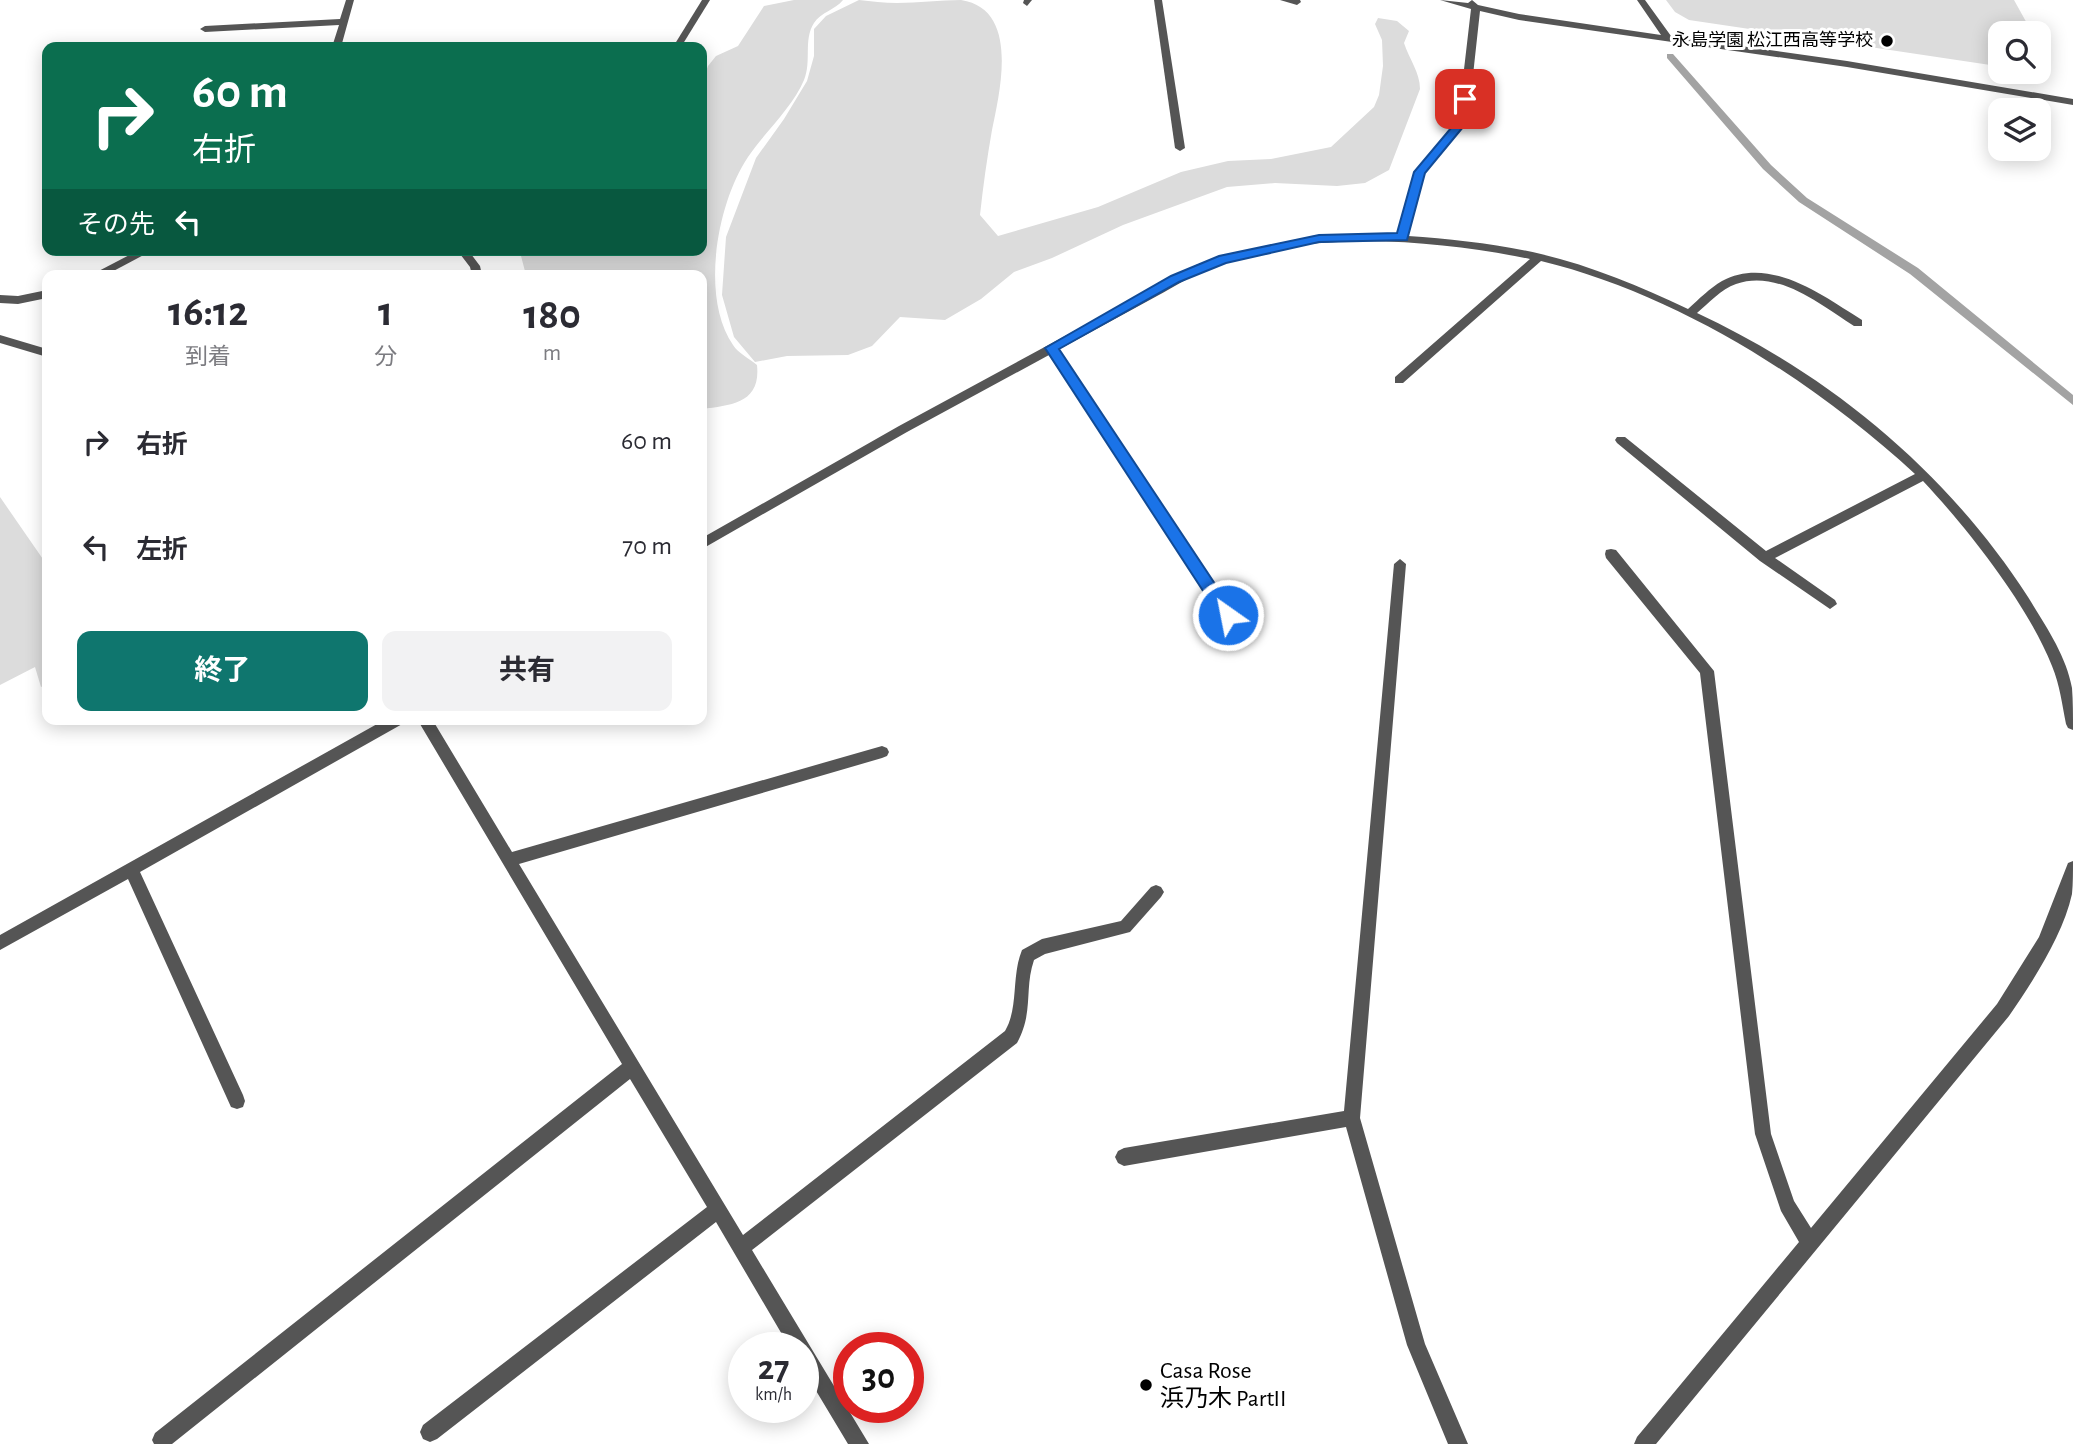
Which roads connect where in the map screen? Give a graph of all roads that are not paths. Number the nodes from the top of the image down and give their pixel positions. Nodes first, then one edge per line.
1 (350, 0) edge
2 (706, 0) edge
3 (1158, 0) edge
4 (1284, 0) edge
5 (1444, 0) edge
6 (1641, 0) edge
7 (1297, 2) dead end
8 (1473, 4) edge
9 (344, 22) junction
10 (205, 29) dead end
11 (1668, 38) junction
12 (338, 42) edge
13 (680, 42) edge
14 (2069, 102) edge
15 (1180, 148) dead end
16 (1402, 237) junction
17 (136, 256) edge
18 (1539, 257) junction
19 (106, 270) edge
20 (42, 295) edge
21 (0, 299) edge
22 (1689, 314) junction
23 (1858, 323) dead end
24 (0, 339) edge
25 (1051, 348) junction
26 (42, 352) edge
27 (1399, 380) dead end
28 (1621, 440) dead end
29 (1924, 475) junction
30 (707, 541) edge
31 (1611, 554) dead end
32 (1766, 557) junction
33 (1400, 564) dead end
34 (1830, 604) dead end
35 (1228, 615) dead end
36 (2073, 724) edge
37 (388, 725) edge
38 (428, 725) edge
39 (882, 752) dead end
40 (510, 860) junction
41 (2073, 868) edge
42 (131, 870) junction
43 (1156, 892) dead end
44 (0, 943) edge
45 (632, 1067) junction
46 (237, 1101) dead end
47 (1352, 1118) junction
48 (1124, 1157) dead end
49 (718, 1209) junction
50 (1810, 1243) junction
51 (741, 1248) junction
52 (792, 1332) edge
53 (819, 1377) edge
54 (430, 1432) dead end
55 (162, 1440) dead end
56 (859, 1444) edge
57 (1458, 1444) edge
58 (1644, 1444) edge

1 - 9 street
2 - 13 street
3 - 15 street
4 - 7 street
5 - 8 street
6 - 11 street
8 - 11 street
8 - 16 street
9 - 10 street
9 - 12 street
11 - 14 street
16 - 18 street
16 - 25 street
17 - 19 street
18 - 22 street
18 - 27 street
20 - 21 street
22 - 23 street
22 - 29 street
24 - 26 street
25 - 30 street
25 - 35 street
28 - 32 street
29 - 32 street
29 - 36 street
31 - 50 street
32 - 34 street
33 - 47 street
37 - 42 street
38 - 40 street
39 - 40 street
40 - 45 street
41 - 50 street
42 - 44 street
42 - 46 street
43 - 51 street
45 - 49 street
45 - 55 street
47 - 48 street
47 - 57 street
49 - 51 street
49 - 54 street
50 - 58 street
51 - 52 street
53 - 56 street

